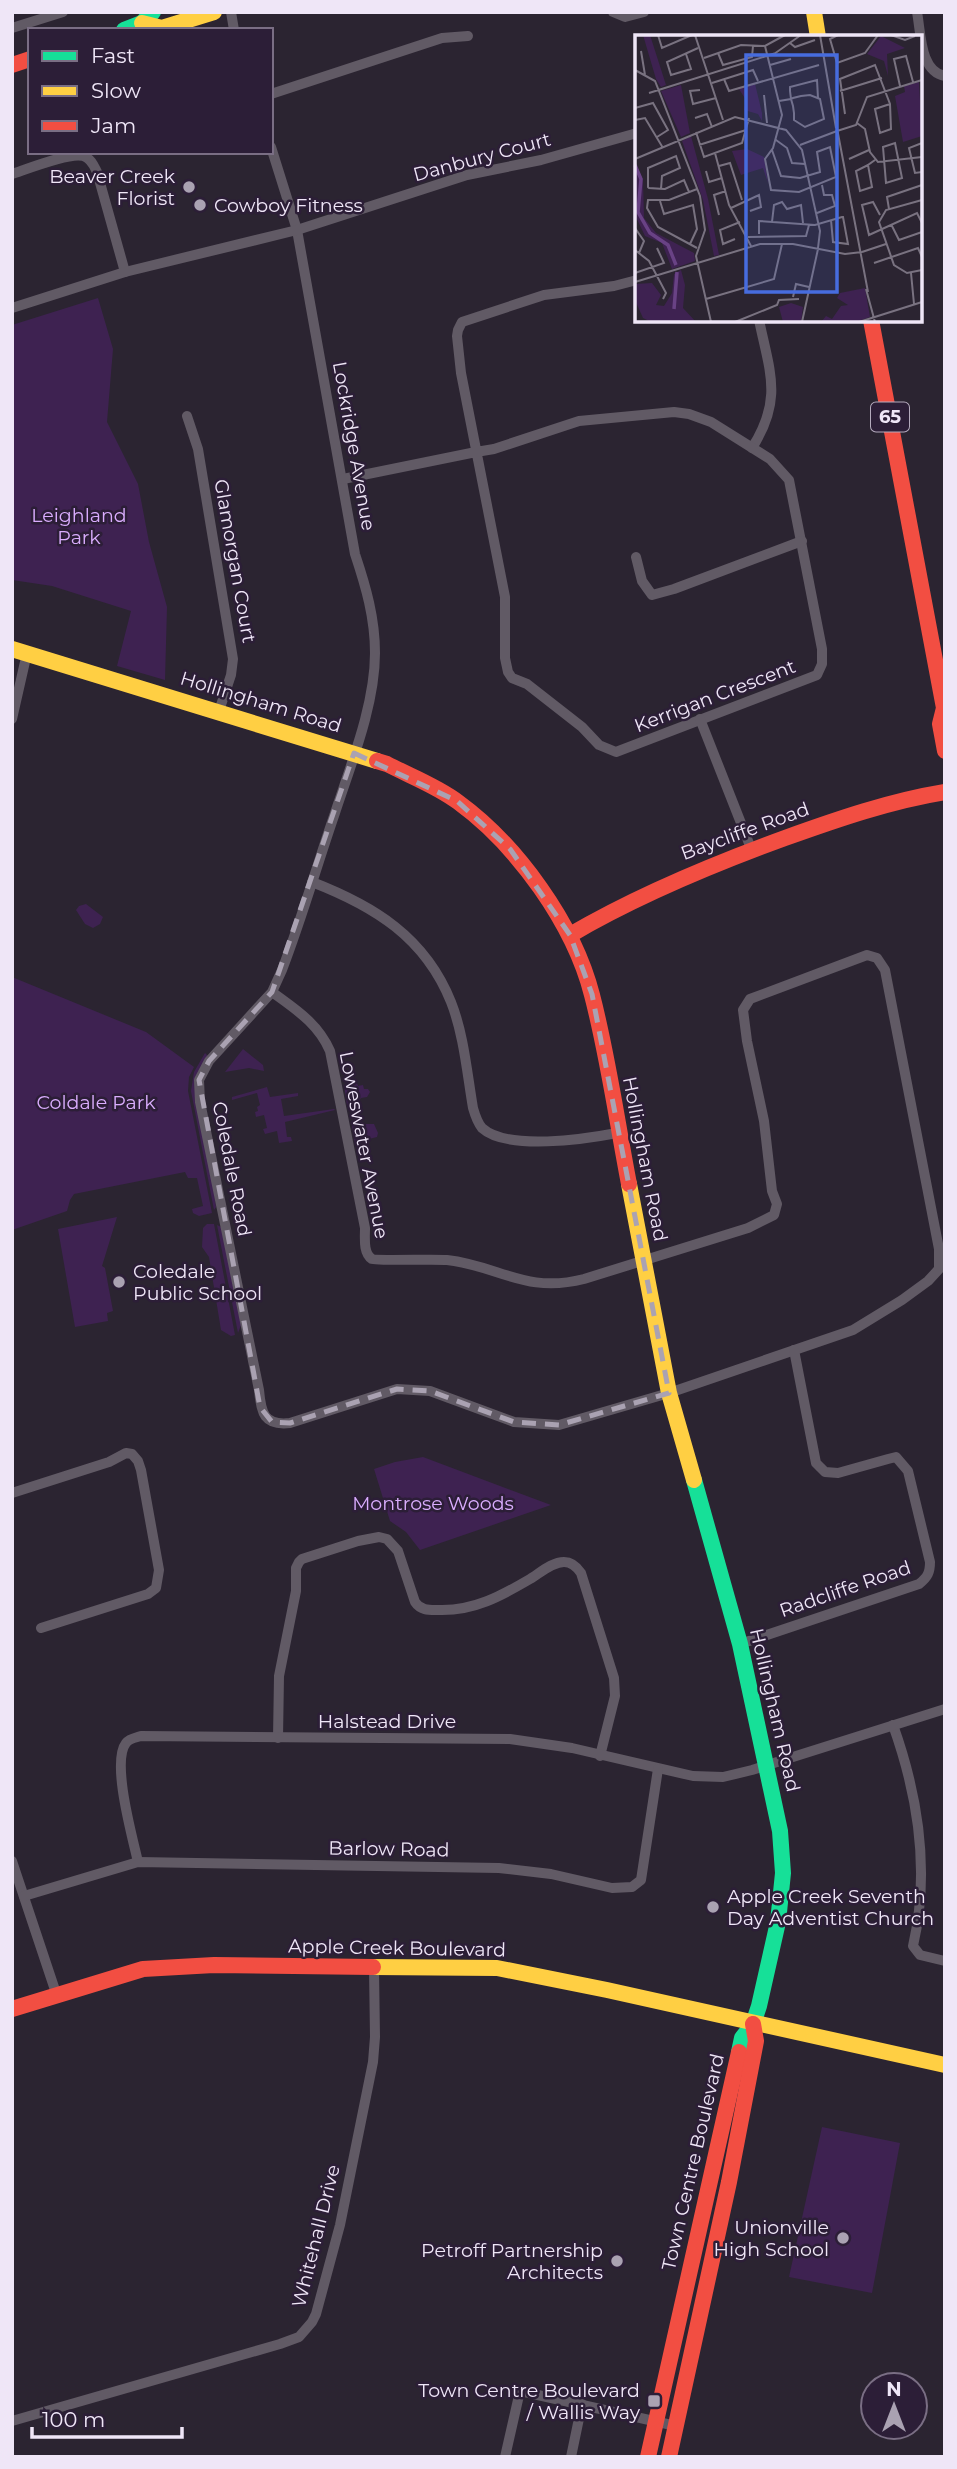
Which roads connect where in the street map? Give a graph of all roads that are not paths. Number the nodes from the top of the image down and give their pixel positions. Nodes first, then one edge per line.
1 (63, 12) edge
2 (214, 12) edge
3 (613, 12) edge
4 (644, 12) edge
5 (814, 12) edge
6 (917, 12) edge
7 (148, 18) edge
8 (12, 28) edge
9 (128, 28) edge
10 (818, 35) edge
11 (922, 35) edge
12 (468, 36) dead end
13 (922, 37) edge
14 (945, 76) edge
15 (273, 93) edge
16 (635, 134) edge
17 (273, 153) edge
18 (12, 174) edge
19 (297, 230) junction
20 (125, 272) junction
21 (635, 281) edge
22 (12, 308) edge
23 (760, 322) edge
24 (872, 322) edge
25 (187, 416) dead end
26 (752, 448) junction
27 (476, 452) junction
28 (343, 479) junction
29 (802, 541) junction
30 (636, 557) dead end
31 (20, 651) edge
32 (944, 708) edge
33 (219, 711) junction
34 (12, 719) edge
35 (700, 719) junction
36 (945, 751) edge
37 (354, 753) junction
38 (945, 792) edge
39 (752, 851) junction
40 (312, 882) junction
41 (570, 935) junction
42 (272, 992) junction
43 (617, 1133) junction
44 (642, 1260) junction
45 (794, 1350) junction
46 (669, 1393) junction
47 (12, 1493) edge
48 (41, 1628) dead end
49 (740, 1644) junction
50 (945, 1709) edge
51 (893, 1724) junction
52 (278, 1738) junction
53 (600, 1756) junction
54 (767, 1765) junction
55 (658, 1769) junction
56 (12, 1861) edge
57 (138, 1863) junction
58 (24, 1896) junction
59 (945, 1961) edge
60 (374, 1968) junction
61 (57, 1996) junction
62 (12, 2009) edge
63 (753, 2024) junction
64 (945, 2065) edge
65 (582, 2404) junction
66 (12, 2421) edge
67 (656, 2422) junction
68 (676, 2426) junction
69 (505, 2457) edge
70 (571, 2457) edge
71 (648, 2457) edge
72 (668, 2457) edge

1 - 8 street
2 - 7 main road
3 - 4 street
5 - 10 main road
6 - 11 street
7 - 9 main road
12 - 15 street
13 - 14 street
16 - 19 street, Danbury Court
17 - 19 street, Lockridge Avenue
18 - 20 street
19 - 20 street, Danbury Court
19 - 28 street, Lockridge Avenue
20 - 22 street, Danbury Court
21 - 27 street
23 - 26 street
24 - 32 main road, 65
25 - 33 street, Glamorgan Court
26 - 27 street, Kerrigan Crescent
26 - 29 street, Kerrigan Crescent
27 - 28 street, Kerrigan Crescent
27 - 35 street, Kerrigan Crescent
28 - 37 street, Lockridge Avenue
29 - 30 street
29 - 35 street, Kerrigan Crescent
31 - 33 main road, Hollingham Road
31 - 34 street
32 - 36 main road, 65
33 - 37 main road, Hollingham Road
35 - 39 street
37 - 40 street, Coledale Road
37 - 41 main road, Hollingham Road
38 - 39 main road, Baycliffe Road
39 - 41 main road, Baycliffe Road
40 - 42 street, Coledale Road
40 - 43 street
41 - 43 main road, Hollingham Road
42 - 44 street, Loweswater Avenue
42 - 46 street, Coledale Road
43 - 44 main road, Hollingham Road
44 - 45 street
44 - 46 main road, Hollingham Road
45 - 46 street
45 - 49 street, Radcliffe Road
46 - 49 main road, Hollingham Road
47 - 48 street
49 - 54 main road, Hollingham Road
50 - 51 street, Halstead Drive
51 - 54 street, Halstead Drive
51 - 59 street
52 - 53 street, Halstead Drive
52 - 53 street
52 - 57 street, Halstead Drive
53 - 55 street, Halstead Drive
54 - 55 street, Halstead Drive
54 - 63 main road, Hollingham Road
55 - 57 street, Barlow Road
56 - 58 street
57 - 58 street, Barlow Road
58 - 61 street
60 - 61 main road, Apple Creek Boulevard
60 - 63 main road, Apple Creek Boulevard
60 - 66 street, Whitehall Drive
61 - 62 main road, Apple Creek Boulevard
63 - 64 main road, Apple Creek Boulevard
63 - 67 main road, Town Centre Boulevard
63 - 68 main road, Town Centre Boulevard
65 - 67 street
65 - 69 street
65 - 70 street
67 - 68 street
67 - 71 main road, Town Centre Boulevard
68 - 72 main road, Town Centre Boulevard

